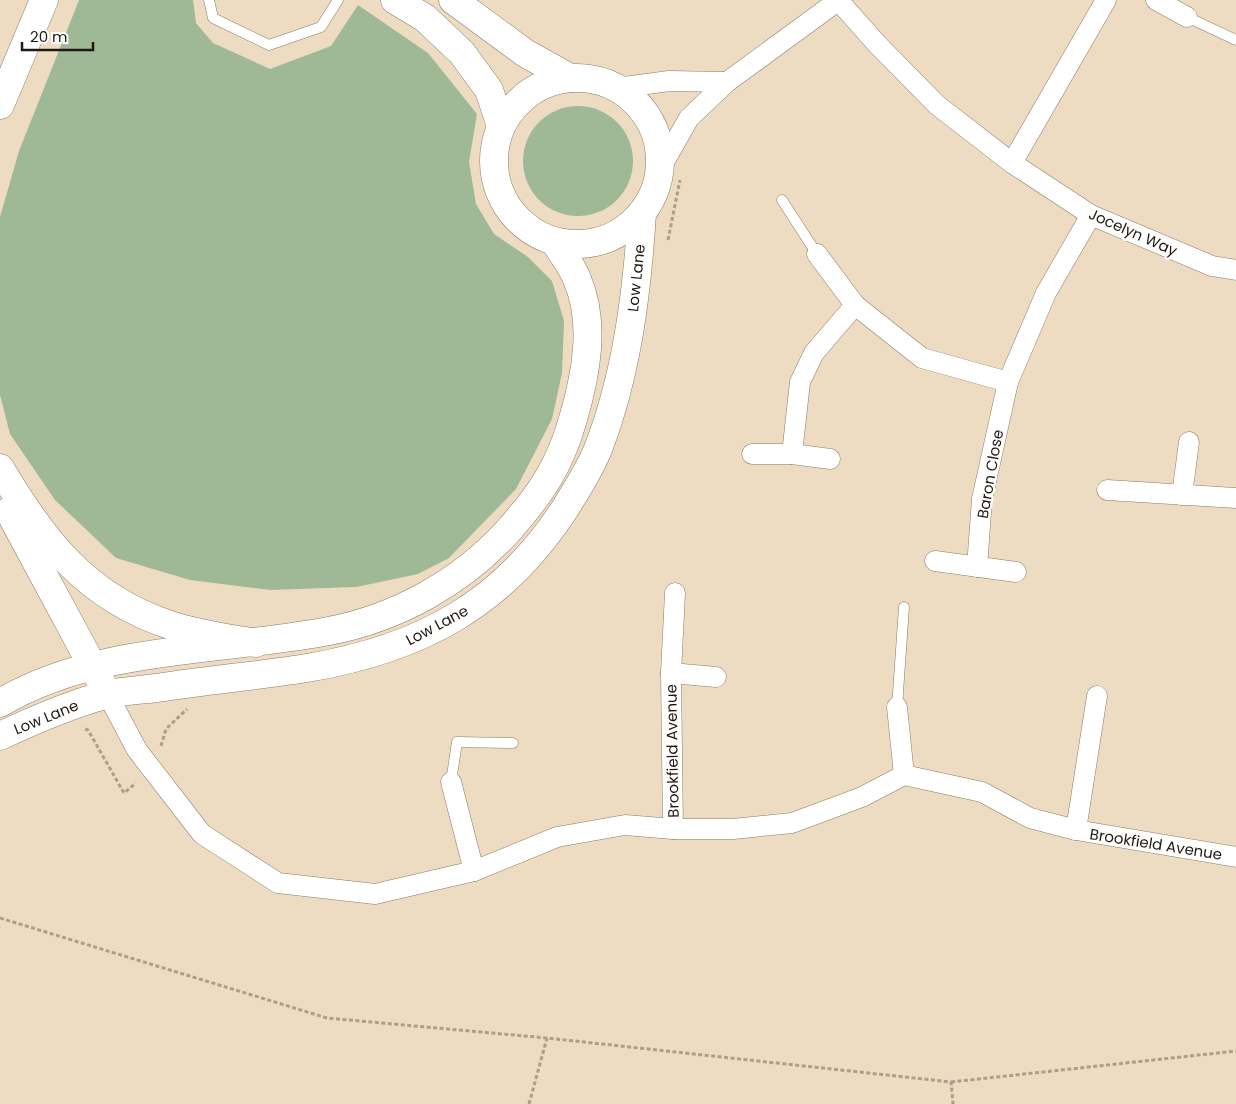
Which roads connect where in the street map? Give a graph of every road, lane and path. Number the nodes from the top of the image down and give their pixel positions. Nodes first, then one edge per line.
1 (44, 0) edge
2 (209, 0) edge
3 (338, 0) edge
4 (395, 0) edge
5 (453, 0) edge
6 (838, 0) edge
7 (1106, 0) edge
8 (1156, 0) edge
9 (1187, 17) joint
10 (1236, 40) edge
11 (570, 78) junction
12 (727, 82) junction
13 (617, 88) junction
14 (0, 106) edge
15 (501, 126) junction
16 (1012, 163) junction
17 (671, 172) junction
18 (782, 200) dead end
19 (642, 213) junction
20 (1091, 215) junction
21 (555, 242) junction
22 (667, 242) dead end
23 (817, 254) joint
24 (1236, 270) edge
25 (855, 305) junction
26 (1008, 382) junction
27 (1189, 442) dead end
28 (752, 454) dead end
29 (792, 454) junction
30 (830, 460) dead end
31 (0, 468) edge
32 (1107, 490) dead end
33 (0, 494) edge
34 (1182, 495) junction
35 (1236, 498) edge
36 (935, 561) dead end
37 (977, 567) junction
38 (1016, 572) dead end
39 (675, 593) dead end
40 (904, 607) dead end
41 (256, 642) junction
42 (94, 667) junction
43 (671, 673) junction
44 (716, 677) dead end
45 (108, 695) junction
46 (1097, 696) dead end
47 (194, 703) dead end
48 (0, 704) edge
49 (898, 707) joint
50 (79, 728) dead end
51 (0, 736) edge
52 (513, 743) dead end
53 (152, 770) junction
54 (904, 775) junction
55 (450, 782) joint
56 (673, 829) junction
57 (1076, 830) junction
58 (1236, 857) edge
59 (474, 871) junction
60 (0, 918) edge
61 (547, 1038) junction
62 (1236, 1051) edge
63 (951, 1082) junction
64 (529, 1104) edge
65 (953, 1104) edge

1 - 14 main road
2 - 3 lane
4 - 15 main road
5 - 11 main road
6 - 12 street
6 - 16 street, Jocelyn Way
7 - 16 street
8 - 9 street
9 - 10 lane
11 - 13 main road
11 - 15 main road
12 - 13 street
12 - 17 street
13 - 17 main road
15 - 21 main road
16 - 20 street, Jocelyn Way
17 - 19 main road
17 - 22 path
18 - 23 lane
19 - 21 main road
19 - 45 main road, Low Lane
20 - 24 street, Jocelyn Way
20 - 26 street, Baron Close
21 - 41 main road, Low Lane
23 - 25 street
25 - 26 street
25 - 29 street
26 - 37 street, Baron Close
27 - 34 street
28 - 29 street
29 - 30 street
31 - 41 main road
32 - 34 street
33 - 42 main road
34 - 35 street
36 - 37 street
37 - 38 street
39 - 43 street, Brookfield Avenue
40 - 49 lane
41 - 42 main road, Low Lane
42 - 45 main road
42 - 48 main road, Low Lane
43 - 44 street, Brookfield Avenue
43 - 56 street, Brookfield Avenue
45 - 51 main road, Low Lane
45 - 53 street, Brookfield Avenue
46 - 57 street, Brookfield Avenue
47 - 53 path
49 - 54 street
50 - 53 path
52 - 55 lane
53 - 59 street, Brookfield Avenue
54 - 56 street, Brookfield Avenue
54 - 57 street, Brookfield Avenue
55 - 59 street
56 - 59 street, Brookfield Avenue
57 - 58 street, Brookfield Avenue
60 - 61 path
61 - 63 path
61 - 64 path
62 - 63 path
63 - 65 path

